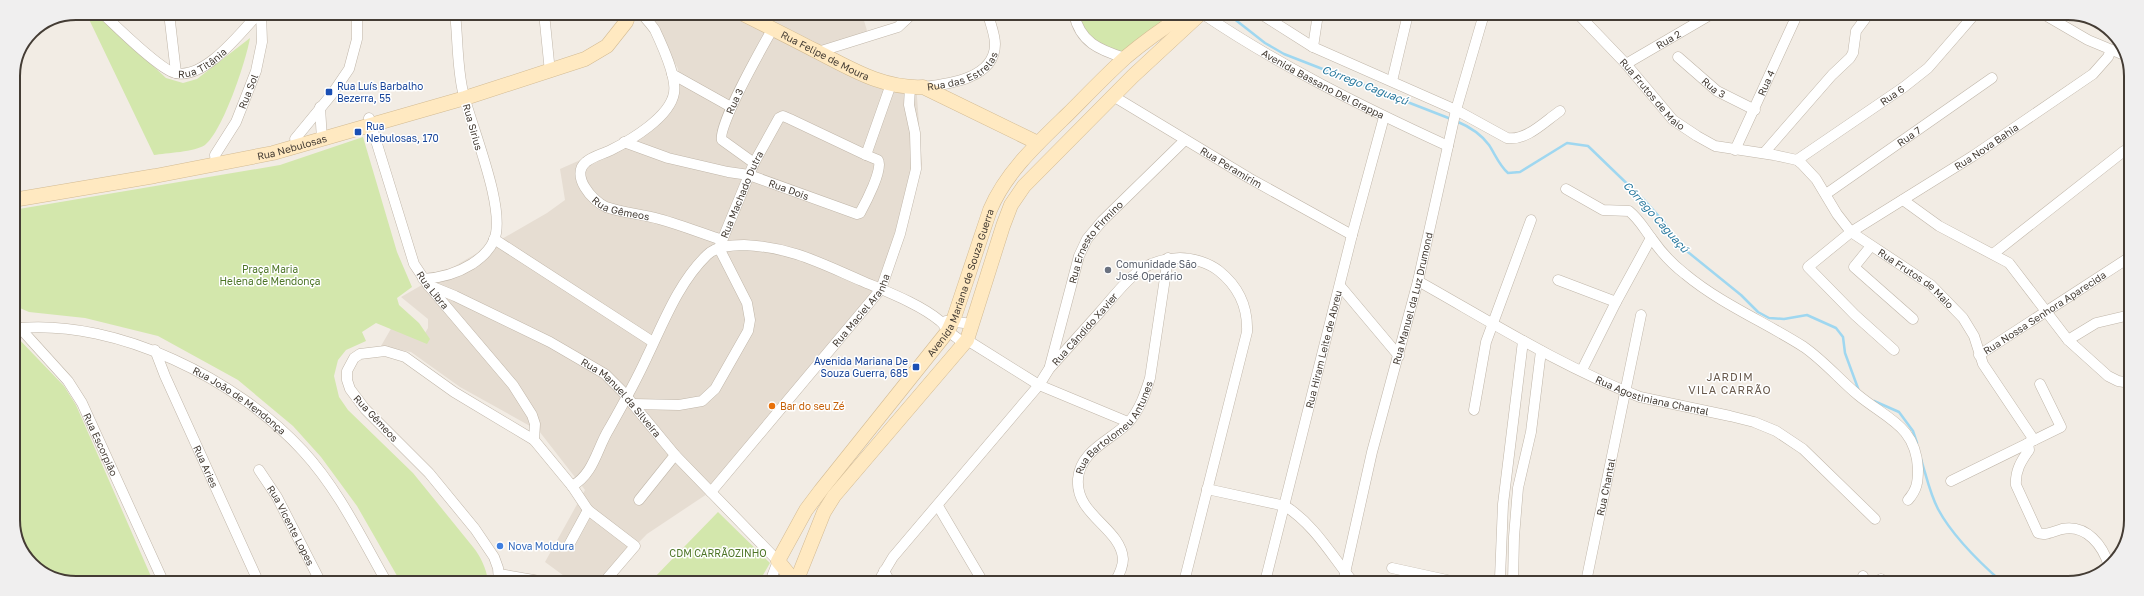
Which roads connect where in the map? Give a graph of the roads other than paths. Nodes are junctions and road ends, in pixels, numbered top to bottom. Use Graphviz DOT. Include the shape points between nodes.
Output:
graph roads {
  1 [pos="109,20"];
  2 [pos="170,20"];
  3 [pos="253,20"];
  4 [pos="260,20"];
  5 [pos="357,20"];
  6 [pos="456,20"];
  7 [pos="545,20"];
  8 [pos="627,20"];
  9 [pos="647,20"];
  10 [pos="756,20"];
  11 [pos="906,20"];
  12 [pos="989,20"];
  13 [pos="1076,20"];
  14 [pos="1176,20"];
  15 [pos="1192,20"];
  16 [pos="1212,20"];
  17 [pos="1270,20"];
  18 [pos="1317,20"];
  19 [pos="1407,20"];
  20 [pos="1482,20"];
  21 [pos="1584,20"];
  22 [pos="1701,20"];
  23 [pos="1795,20"];
  24 [pos="1864,20"];
  25 [pos="1970,20"];
  26 [pos="2053,20"];
  27 [pos="773,28"];
  28 [pos="1313,47"];
  29 [pos="2110,50"];
  30 [pos="818,52"];
  31 [pos="2119,53"];
  32 [pos="1678,57"];
  33 [pos="1626,64"];
  34 [pos="1125,67"];
  35 [pos="550,68"];
  36 [pos="176,73"];
  37 [pos="672,74"];
  38 [pos="1992,78"];
  39 [pos="1392,81"];
  40 [pos="891,84"];
  41 [pos="917,87"];
  42 [pos="464,95"];
  43 [pos="1112,96"];
  44 [pos="320,107"];
  45 [pos="731,107"];
  46 [pos="1754,110"];
  47 [pos="1560,111"];
  48 [pos="1456,114"];
  49 [pos="1384,117"];
  50 [pos="370,121"];
  51 [pos="321,135"];
  52 [pos="1185,140"];
  53 [pos="624,142"];
  54 [pos="297,143"];
  55 [pos="1038,143"];
  56 [pos="1448,146"];
  57 [pos="1735,150"];
  58 [pos="2124,151"];
  59 [pos="1764,153"];
  60 [pos="866,155"];
  61 [pos="216,159"];
  62 [pos="1797,160"];
  63 [pos="754,164"];
  64 [pos="749,175"];
  65 [pos="1566,189"];
  66 [pos="20,191"];
  67 [pos="1826,194"];
  68 [pos="20,199"];
  69 [pos="1903,200"];
  70 [pos="1531,220"];
  71 [pos="1852,232"];
  72 [pos="1352,234"];
  73 [pos="1651,238"];
  74 [pos="494,239"];
  75 [pos="720,244"];
  76 [pos="1871,246"];
  77 [pos="1993,254"];
  78 [pos="1168,258"];
  79 [pos="2124,261"];
  80 [pos="1418,280"];
  81 [pos="1558,280"];
  82 [pos="425,282"];
  83 [pos="1341,287"];
  84 [pos="881,289"];
  85 [pos="1616,302"];
  86 [pos="2045,310"];
  87 [pos="1641,315"];
  88 [pos="2124,316"];
  89 [pos="1913,319"];
  90 [pos="947,324"];
  91 [pos="973,324"];
  92 [pos="1494,324"];
  93 [pos="20,326"];
  94 [pos="20,330"];
  95 [pos="2068,340"];
  96 [pos="1523,341"];
  97 [pos="653,342"];
  98 [pos="965,342"];
  99 [pos="155,350"];
  100 [pos="1894,350"];
  101 [pos="1541,351"];
  102 [pos="1979,355"];
  103 [pos="1399,356"];
  104 [pos="1050,369"];
  105 [pos="1582,370"];
  106 [pos="2124,382"];
  107 [pos="2040,384"];
  108 [pos="1039,385"];
  109 [pos="1625,392"];
  110 [pos="630,401"];
  111 [pos="1474,410"];
  112 [pos="1128,422"];
  113 [pos="534,440"];
  114 [pos="2031,442"];
  115 [pos="675,455"];
  116 [pos="259,470"];
  117 [pos="1951,481"];
  118 [pos="572,486"];
  119 [pos="1207,489"];
  120 [pos="711,492"];
  121 [pos="639,500"];
  122 [pos="1908,500"];
  123 [pos="938,506"];
  124 [pos="1285,506"];
  125 [pos="588,510"];
  126 [pos="1875,519"];
  127 [pos="569,545"];
  128 [pos="2106,560"];
  129 [pos="778,561"];
  130 [pos="1392,568"];
  131 [pos="884,571"];
  132 [pos="161,576"];
  133 [pos="256,576"];
  134 [pos="317,576"];
  135 [pos="383,576"];
  136 [pos="499,576"];
  137 [pos="610,576"];
  138 [pos="772,576"];
  139 [pos="790,576"];
  140 [pos="797,576"];
  141 [pos="881,576"];
  142 [pos="887,576"];
  143 [pos="979,576"];
  144 [pos="1117,576"];
  145 [pos="1185,576"];
  146 [pos="1267,576"];
  147 [pos="1343,576"];
  148 [pos="1344,576"];
  149 [pos="1429,576"];
  150 [pos="1500,576"];
  151 [pos="1513,576"];
  152 [pos="1587,576"];
  1 -- 36 [label="street, Rua Titânia" via="165,68"];
  2 -- 36 [label="street"];
  3 -- 36 [label="street, Rua Titânia" via="210,62 197,69"];
  4 -- 61 [label="street, Rua Sol" via="262,42 256,71 236,122"];
  5 -- 44 [label="street" via="357,39 349,69"];
  6 -- 42 [label="street, Rua Sirius"];
  7 -- 35 [label="street"];
  8 -- 35 [label="main road, Rua Nebulosas" via="607,46 585,59"];
  9 -- 37 [label="street, Rua Gêmeos" via="655,31"];
  10 -- 27 [label="main road, Rua Felipe de Moura"];
  11 -- 30 [label="street" via="898,27"];
  12 -- 41 [label="street, Rua das Estrelas" via="995,43 993,56 987,67 980,73 939,85"];
  13 -- 34 [label="street" via="1080,33 1090,43 1110,54"];
  14 -- 34 [label="main road, Avenida Mariana de Souza Guerra" via="1156,33"];
  15 -- 34 [label="main road, Avenida Mariana de Souza Guerra"];
  16 -- 49 [label="street, Avenida Bassano Del Grappa" via="1266,55"];
  17 -- 28 [label="street"];
  18 -- 28 [label="street"];
  19 -- 39 [label="street"];
  20 -- 48 [label="street, Rua Manuel da Luz Drumond"];
  21 -- 33 [label="street, Rua Frutos de Maio"];
  22 -- 33 [label="street, Rua 2"];
  23 -- 46 [label="street, Rua 4"];
  24 -- 59 [label="street" via="1856,31 1850,58"];
  25 -- 62 [label="street, Rua 6" via="1928,68"];
  26 -- 29 [label="street"];
  27 -- 30 [label="main road, Rua Felipe de Moura"];
  27 -- 45 [label="street, Rua 3"];
  28 -- 39 [label="street"];
  29 -- 31 [label="street"];
  29 -- 69 [label="street, Rua Nova Bahia" via="2106,61 2093,74 1998,140"];
  30 -- 40 [label="main road, Rua Felipe de Moura" via="867,77"];
  32 -- 46 [label="street, Rua 3" via="1717,90"];
  33 -- 57 [label="street, Rua Frutos de Maio" via="1673,120 1715,146"];
  34 -- 43 [label="main road, Avenida Mariana de Souza Guerra"];
  34 -- 55 [label="main road, Avenida Mariana de Souza Guerra"];
  35 -- 42 [label="main road, Rua Nebulosas"];
  37 -- 45 [label="street"];
  37 -- 53 [label="street, Rua Gêmeos" via="675,89 668,107 659,118"];
  38 -- 67 [label="street, Rua 7"];
  39 -- 48 [label="street"];
  40 -- 41 [label="main road, Rua Felipe de Moura"];
  40 -- 60 [label="street"];
  41 -- 55 [label="main road"];
  41 -- 84 [label="street, Rua Maciel Aranha" via="909,105 915,133 916,169 900,234"];
  42 -- 50 [label="main road, Rua Nebulosas"];
  42 -- 74 [label="street, Rua Sirius" via="496,208 497,226"];
  43 -- 52 [label="street, Rua Peramirim"];
  43 -- 91 [label="main road, Avenida Mariana de Souza Guerra" via="1024,186 1011,205"];
  44 -- 51 [label="street"];
  44 -- 54 [label="street"];
  45 -- 63 [label="street, Rua 3" via="720,137"];
  46 -- 57 [label="street, Rua 4"];
  47 -- 48 [label="street" via="1523,137 1515,139 1507,138"];
  48 -- 56 [label="street, Rua Manuel da Luz Drumond"];
  49 -- 56 [label="street, Avenida Bassano Del Grappa"];
  49 -- 72 [label="street, Rua Hiram Leite de Abreu"];
  50 -- 51 [label="main road, Rua Nebulosas"];
  50 -- 82 [label="street, Rua Libra" via="409,250"];
  51 -- 54 [label="main road, Rua Nebulosas"];
  52 -- 72 [label="street, Rua Peramirim"];
  52 -- 104 [label="street, Rua Ernesto Firmino" via="1102,221 1087,239 1079,256"];
  53 -- 64 [label="street, Rua Dois" via="668,158"];
  53 -- 75 [label="street, Rua Gêmeos" via="582,166 582,182 589,193 606,207 658,218"];
  54 -- 61 [label="main road, Rua Nebulosas"];
  55 -- 90 [label="main road, Avenida Mariana de Souza Guerra" via="996,194"];
  56 -- 80 [label="street, Rua Manuel da Luz Drumond"];
  57 -- 59 [label="street, Rua Frutos de Maio"];
  58 -- 77 [label="street"];
  59 -- 62 [label="street, Rua Frutos de Maio"];
  60 -- 63 [label="street, Rua Machado Dutra" via="781,116"];
  60 -- 64 [label="street, Rua Dois" via="878,160 880,166 867,200 858,214"];
  61 -- 66 [label="main road, Rua Nebulosas"];
  61 -- 68 [label="main road, Rua Nebulosas"];
  62 -- 67 [label="street, Rua Frutos de Maio" via="1816,179"];
  63 -- 64 [label="street, Rua Machado Dutra"];
  64 -- 75 [label="street, Rua Machado Dutra"];
  65 -- 73 [label="street" via="1603,210 1629,212 1645,226"];
  67 -- 71 [label="street, Rua Frutos de Maio" via="1844,224"];
  69 -- 71 [label="street, Rua Nova Bahia"];
  69 -- 77 [label="street" via="1939,226"];
  70 -- 92 [label="street"];
  71 -- 76 [label="street, Rua Frutos de Maio"];
  71 -- 100 [label="street, Rua Nova Bahia" via="1808,268"];
  72 -- 83 [label="street, Rua Hiram Leite de Abreu"];
  73 -- 85 [label="street"];
  73 -- 122 [label="street" via="1685,275 1814,354 1857,395 1906,432 1917,459 1916,489"];
  74 -- 82 [label="street, Rua Sirius" via="489,249 468,267"];
  74 -- 97 [label="street"];
  75 -- 84 [label="street" via="761,246 795,252"];
  75 -- 97 [label="street" via="708,254 688,279 664,318"];
  75 -- 110 [label="street, Rua Machado Dutra" via="746,302 750,320 748,331 716,389 702,401 679,405"];
  76 -- 89 [label="street" via="1854,267"];
  76 -- 102 [label="street, Rua Frutos de Maio" via="1931,285 1963,318 1974,336"];
  77 -- 86 [label="street" via="2009,263"];
  78 -- 104 [label="street, Rua Cândido Xavier" via="1150,263 1131,276"];
  78 -- 112 [label="street, Rua Bartolomeu Antunes" via="1150,378 1144,397"];
  78 -- 119 [label="street, Rua Cândido Xavier" via="1188,258 1213,266 1243,300 1248,319"];
  79 -- 86 [label="street, Rua Nossa Senhora Aparecida"];
  80 -- 92 [label="street, Rua Agostiniana Chantal"];
  80 -- 103 [label="street, Rua Manuel da Luz Drumond"];
  81 -- 85 [label="street"];
  82 -- 110 [label="street, Rua Manuel da Silveira" via="577,357 605,374"];
  82 -- 113 [label="street, Rua Libra" via="513,385 532,416 535,424"];
  83 -- 103 [label="street"];
  83 -- 124 [label="street, Rua Hiram Leite de Abreu"];
  84 -- 90 [label="street"];
  84 -- 120 [label="street, Rua Maciel Aranha"];
  85 -- 105 [label="street"];
  86 -- 95 [label="street"];
  86 -- 102 [label="street, Rua Nossa Senhora Aparecida"];
  87 -- 109 [label="street, Rua Chantal"];
  88 -- 95 [label="street" via="2096,323"];
  90 -- 91 [label="street"];
  90 -- 98 [label="street"];
  90 -- 129 [label="main road, Avenida Mariana de Souza Guerra" via="806,510"];
  91 -- 98 [label="main road, Avenida Mariana de Souza Guerra"];
  92 -- 96 [label="street, Rua Agostiniana Chantal"];
  92 -- 111 [label="street" via="1484,352"];
  93 -- 99 [label="street, Rua João de Mendonça" via="70,328"];
  94 -- 132 [label="street, Rua Escorpião" via="68,381 82,403"];
  95 -- 106 [label="street" via="2108,376"];
  96 -- 101 [label="street, Rua Agostiniana Chantal"];
  96 -- 150 [label="street" via="1504,504"];
  97 -- 110 [label="street"];
  98 -- 108 [label="street"];
  98 -- 140 [label="main road, Avenida Mariana de Souza Guerra" via="834,496 824,512"];
  99 -- 133 [label="street, Rua Aries"];
  99 -- 135 [label="street, Rua João de Mendonça" via="238,396 303,451 345,508"];
  101 -- 105 [label="street, Rua Agostiniana Chantal"];
  101 -- 151 [label="street" via="1531,432 1518,488"];
  102 -- 114 [label="street, Rua Frutos de Maio"];
  103 -- 148 [label="street, Rua Manuel da Luz Drumond" via="1372,452"];
  104 -- 108 [label="street, Rua Cândido Xavier"];
  105 -- 109 [label="street, Rua Agostiniana Chantal"];
  107 -- 114 [label="street" via="2061,426"];
  108 -- 112 [label="street"];
  108 -- 123 [label="street, Rua Cândido Xavier"];
  109 -- 126 [label="street, Rua Agostiniana Chantal" via="1640,398 1730,416 1776,431 1803,448"];
  109 -- 152 [label="street, Rua Chantal"];
  110 -- 115 [label="street, Rua Manuel da Silveira"];
  110 -- 118 [label="street" via="606,434 593,464 581,480"];
  112 -- 144 [label="street, Rua Bartolomeu Antunes" via="1090,453 1078,478 1079,494 1086,507 1115,540 1121,551 1123,560"];
  113 -- 118 [label="street"];
  113 -- 136 [label="street, Rua Gêmeos" via="454,392 415,363 396,353 375,351 360,354 354,358 347,372 348,385 356,398 429,473 488,548 498,568"];
  114 -- 117 [label="street"];
  114 -- 128 [label="street" via="2029,450 2021,460 2016,485 2038,533 2065,529 2081,530 2099,544"];
  115 -- 120 [label="street, Rua Manuel da Silveira"];
  115 -- 121 [label="street"];
  116 -- 134 [label="street, Rua Vicente Lopes" via="277,497"];
  118 -- 125 [label="street"];
  119 -- 124 [label="street"];
  119 -- 145 [label="street, Rua Cândido Xavier"];
  120 -- 129 [label="street, Rua Manuel da Silveira"];
  123 -- 131 [label="street, Rua Cândido Xavier" via="893,557"];
  123 -- 143 [label="street"];
  124 -- 146 [label="street, Rua Hiram Leite de Abreu"];
  124 -- 147 [label="street" via="1295,512 1314,533"];
  125 -- 127 [label="street"];
  125 -- 137 [label="street" via="634,545 635,548"];
  129 -- 138 [label="street, Avenida Mariana de Souza Guerra"];
  129 -- 139 [label="main road"];
  130 -- 149 [label="street"];
  131 -- 141 [label="street, Rua Cândido Xavier"];
  131 -- 142 [label="street"];
}
